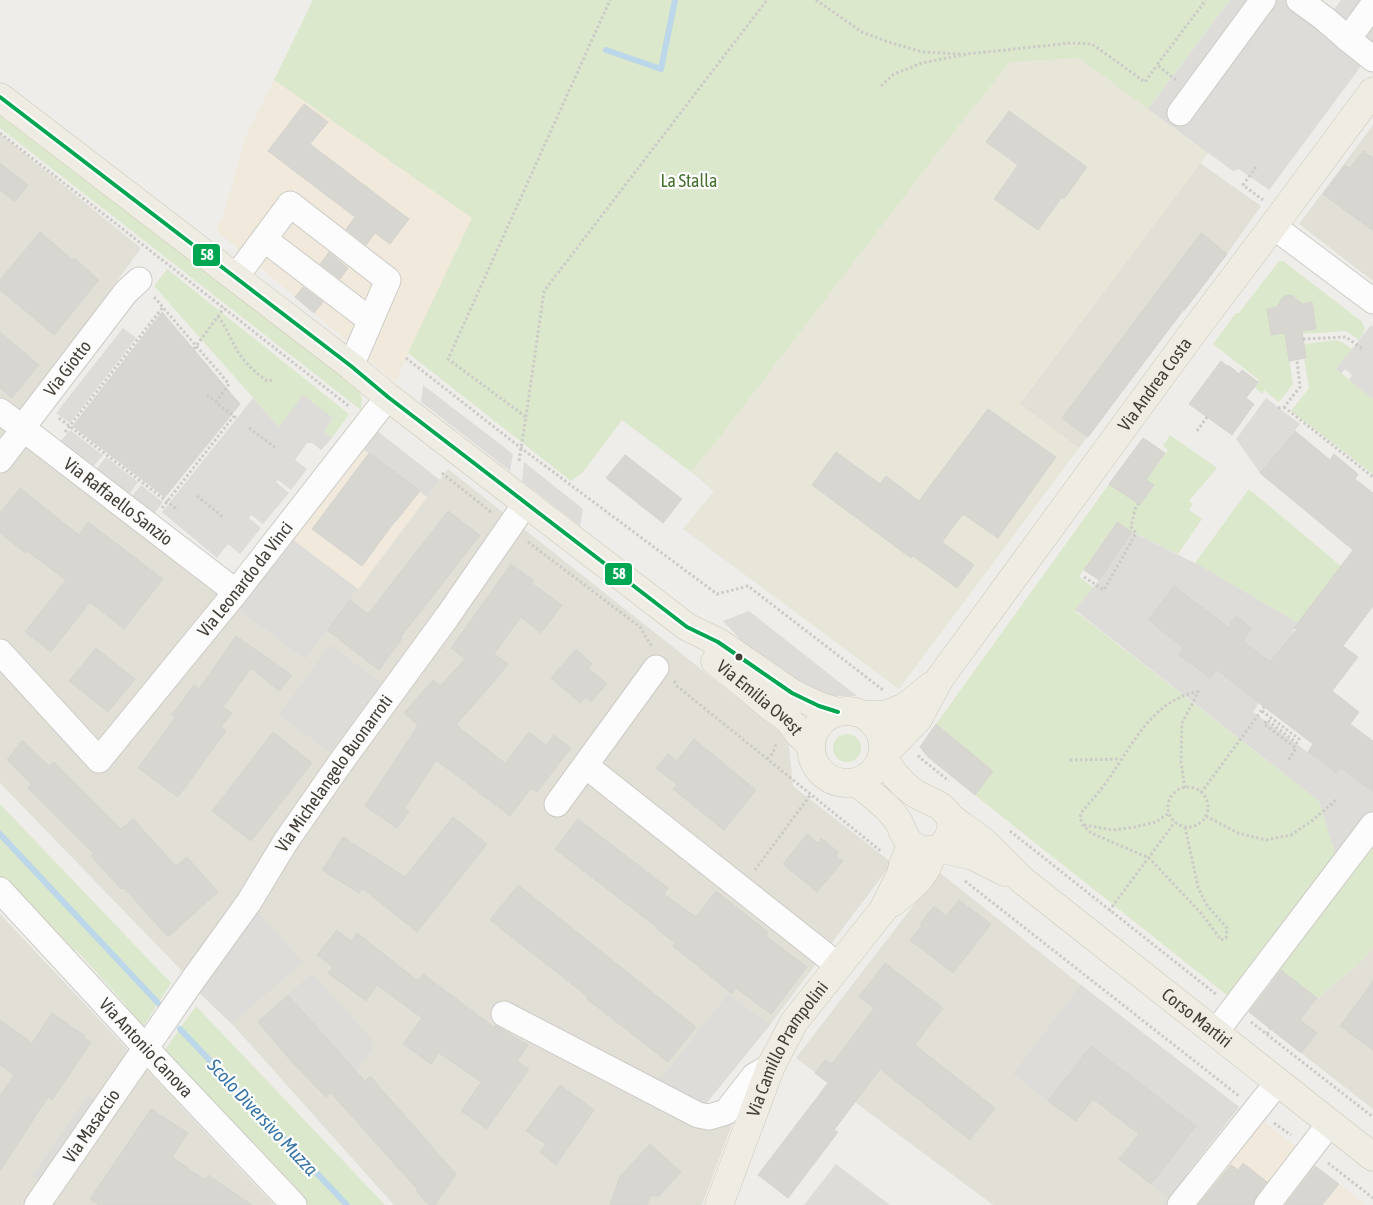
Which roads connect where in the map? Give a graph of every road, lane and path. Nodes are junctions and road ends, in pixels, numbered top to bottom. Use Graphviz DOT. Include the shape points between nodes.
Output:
graph roads {
  1 [pos="610,0"];
  2 [pos="767,0"];
  3 [pos="816,0"];
  4 [pos="1206,0"];
  5 [pos="1263,0"];
  6 [pos="1299,0"];
  7 [pos="1373,5"];
  8 [pos="1348,39"];
  9 [pos="967,54"];
  10 [pos="1373,59"];
  11 [pos="1157,65"];
  12 [pos="881,86"];
  13 [pos="1373,91"];
  14 [pos="0,97"];
  15 [pos="1187,103"];
  16 [pos="0,133"];
  17 [pos="1256,167"];
  18 [pos="1278,220"];
  19 [pos="264,239"];
  20 [pos="235,278"];
  21 [pos="139,280"];
  22 [pos="1373,301"];
  23 [pos="163,307"];
  24 [pos="224,308"];
  25 [pos="218,316"];
  26 [pos="370,320"];
  27 [pos="1303,339"];
  28 [pos="195,347"];
  29 [pos="1364,350"];
  30 [pos="406,358"];
  31 [pos="1297,360"];
  32 [pos="351,366"];
  33 [pos="274,380"];
  34 [pos="207,395"];
  35 [pos="388,396"];
  36 [pos="216,402"];
  37 [pos="40,404"];
  38 [pos="1284,407"];
  39 [pos="1278,408"];
  40 [pos="354,410"];
  41 [pos="0,411"];
  42 [pos="526,416"];
  43 [pos="1207,417"];
  44 [pos="70,426"];
  45 [pos="23,428"];
  46 [pos="249,428"];
  47 [pos="1197,431"];
  48 [pos="276,448"];
  49 [pos="521,448"];
  50 [pos="52,450"];
  51 [pos="0,460"];
  52 [pos="519,461"];
  53 [pos="1373,477"];
  54 [pos="197,496"];
  55 [pos="167,502"];
  56 [pos="526,503"];
  57 [pos="1138,504"];
  58 [pos="178,510"];
  59 [pos="223,517"];
  60 [pos="149,525"];
  61 [pos="1084,577"];
  62 [pos="236,592"];
  63 [pos="640,627"];
  64 [pos="687,627"];
  65 [pos="0,652"];
  66 [pos="660,664"];
  67 [pos="940,678"];
  68 [pos="905,707"];
  69 [pos="851,714"];
  70 [pos="811,745"];
  71 [pos="882,756"];
  72 [pos="1121,759"];
  73 [pos="1070,760"];
  74 [pos="1288,761"];
  75 [pos="586,766"];
  76 [pos="856,782"];
  77 [pos="1185,788"];
  78 [pos="1201,793"];
  79 [pos="811,794"];
  80 [pos="1337,800"];
  81 [pos="557,804"];
  82 [pos="1169,813"];
  83 [pos="949,816"];
  84 [pos="1206,816"];
  85 [pos="1175,822"];
  86 [pos="1083,825"];
  87 [pos="1373,825"];
  88 [pos="1004,826"];
  89 [pos="1185,827"];
  90 [pos="928,847"];
  91 [pos="886,855"];
  92 [pos="1149,858"];
  93 [pos="958,876"];
  94 [pos="1022,880"];
  95 [pos="741,889"];
  96 [pos="0,890"];
  97 [pos="1109,910"];
  98 [pos="839,966"];
  99 [pos="1234,1009"];
  100 [pos="504,1014"];
  101 [pos="1270,1029"];
  102 [pos="1215,1033"];
  103 [pos="1267,1034"];
  104 [pos="146,1048"];
  105 [pos="771,1066"];
  106 [pos="1278,1082"];
  107 [pos="1256,1109"];
  108 [pos="1373,1117"];
  109 [pos="1330,1122"];
  110 [pos="1310,1149"];
  111 [pos="1373,1157"];
  112 [pos="1373,1198"];
  113 [pos="37,1205"];
  114 [pos="294,1205"];
  115 [pos="720,1205"];
  116 [pos="1180,1205"];
  117 [pos="1268,1205"];
  1 -- 42 [label="path" via="448,360"];
  2 -- 42 [label="path" via="544,291"];
  3 -- 9 [label="path" via="862,32 888,42 923,52"];
  4 -- 11 [label="path"];
  5 -- 15 [label="street"];
  6 -- 8 [label="street"];
  7 -- 8 [label="street"];
  8 -- 10 [label="street"];
  9 -- 11 [label="path" via="1071,43 1092,44 1145,82"];
  9 -- 12 [label="path" via="922,63 894,74"];
  11 -- 15 [label="path"];
  13 -- 18 [label="main road, Via Andrea Costa"];
  14 -- 20 [label="main road, Via Emilia Ovest"];
  16 -- 24 [label="path"];
  17 -- 18 [label="path" via="1243,185"];
  18 -- 22 [label="street"];
  18 -- 67 [label="main road, Via Andrea Costa" via="1190,335"];
  19 -- 20 [label="street"];
  19 -- 26 [label="street"];
  19 -- 26 [label="street" via="290,204 388,280"];
  20 -- 32 [label="main road, Via Emilia Ovest"];
  21 -- 23 [label="path"];
  21 -- 37 [label="street, Via Giotto" via="126,292"];
  23 -- 28 [label="path"];
  23 -- 44 [label="path"];
  24 -- 25 [label="path"];
  24 -- 40 [label="path"];
  25 -- 28 [label="path"];
  25 -- 33 [label="path" via="244,360 267,381"];
  26 -- 32 [label="street"];
  27 -- 29 [label="path" via="1346,336"];
  28 -- 36 [label="path" via="229,384"];
  30 -- 49 [label="path"];
  31 -- 38 [label="path" via="1300,387"];
  32 -- 35 [label="main road, Via Emilia Ovest"];
  34 -- 36 [label="path"];
  35 -- 56 [label="main road, Via Emilia Ovest"];
  35 -- 62 [label="street, Via Leonardo da Vinci"];
  36 -- 55 [label="path" via="235,417"];
  37 -- 44 [label="path"];
  37 -- 45 [label="street, Via Giotto"];
  38 -- 39 [label="path"];
  38 -- 53 [label="path"];
  41 -- 45 [label="street, Via Raffaello Sanzio"];
  42 -- 49 [label="path"];
  43 -- 47 [label="path"];
  44 -- 50 [label="path"];
  44 -- 55 [label="path"];
  45 -- 50 [label="street, Via Raffaello Sanzio"];
  45 -- 51 [label="street, Via Giotto"];
  46 -- 48 [label="path"];
  49 -- 52 [label="path"];
  49 -- 68 [label="path" via="717,594 748,586"];
  50 -- 60 [label="street, Via Raffaello Sanzio"];
  54 -- 59 [label="path"];
  55 -- 58 [label="path"];
  55 -- 60 [label="path"];
  56 -- 64 [label="main road, Via Emilia Ovest"];
  56 -- 104 [label="street, Via Michelangelo Buonarroti" via="447,618 341,762 286,841 249,902"];
  57 -- 61 [label="path" via="1131,527 1136,533 1104,590"];
  60 -- 62 [label="street, Via Raffaello Sanzio"];
  62 -- 65 [label="street, Via Leonardo da Vinci" via="99,760"];
  63 -- 66 [label="path"];
  64 -- 69 [label="main road, Via Emilia Ovest" via="718,642 792,693 820,706"];
  64 -- 70 [label="main road, Via Emilia Ovest" via="706,654 788,719"];
  66 -- 75 [label="street"];
  66 -- 79 [label="path" via="677,686"];
  67 -- 68 [label="main road, Via Andrea Costa"];
  67 -- 71 [label="main road, Via Andrea Costa" via="918,719"];
  68 -- 69 [label="main road, Via Andrea Costa" via="885,715"];
  69 -- 70 [label="main road, Via Emilia Ovest" via="828,717 819,724"];
  69 -- 71 [label="main road, Via Emilia Ovest" via="872,721 878,729 884,746"];
  70 -- 76 [label="main road, Via Emilia Ovest" via="820,771 837,782"];
  71 -- 76 [label="main road" via="870,775"];
  71 -- 83 [label="main road, Via Emilia Ovest" via="907,788 941,806"];
  72 -- 73 [label="path"];
  72 -- 77 [label="path" via="1157,712 1179,697 1199,691 1182,723 1181,762"];
  72 -- 86 [label="path" via="1081,813"];
  74 -- 78 [label="path" via="1296,748 1264,724 1267,720 1297,742 1299,739 1264,709"];
  75 -- 81 [label="street"];
  75 -- 95 [label="street"];
  76 -- 90 [label="main road" via="885,806 907,839"];
  77 -- 78 [label="path"];
  77 -- 82 [label="path" via="1172,796"];
  78 -- 84 [label="path" via="1208,804"];
  79 -- 91 [label="path"];
  79 -- 95 [label="path"];
  80 -- 84 [label="path" via="1291,835 1266,840 1238,833"];
  82 -- 85 [label="path"];
  82 -- 86 [label="path" via="1156,822 1136,827 1113,830"];
  83 -- 90 [label="main road" via="950,831 943,844"];
  83 -- 94 [label="main road, Corso Martiri" via="983,840"];
  84 -- 89 [label="path" via="1197,825"];
  85 -- 89 [label="path"];
  85 -- 92 [label="path"];
  86 -- 92 [label="path" via="1092,833"];
  87 -- 99 [label="street"];
  88 -- 97 [label="path"];
  89 -- 92 [label="path" via="1198,886 1206,904 1227,928 1226,938 1221,940 1201,913"];
  90 -- 94 [label="main road, Corso Martiri" via="972,856"];
  90 -- 98 [label="main road, Via Camillo Prampolini" via="903,865 883,910"];
  92 -- 97 [label="path"];
  93 -- 107 [label="path"];
  94 -- 102 [label="main road, Corso Martiri"];
  95 -- 98 [label="street"];
  96 -- 104 [label="street, Via Antonio Canova"];
  97 -- 99 [label="path"];
  98 -- 105 [label="main road, Via Camillo Prampolini" via="794,1022"];
  99 -- 102 [label="street"];
  99 -- 103 [label="path"];
  100 -- 105 [label="street" via="698,1115 709,1117 726,1112 754,1076"];
  101 -- 103 [label="path"];
  102 -- 106 [label="main road, Corso Martiri"];
  103 -- 108 [label="path"];
  104 -- 113 [label="street, Via Masaccio"];
  104 -- 114 [label="street, Via Antonio Canova"];
  105 -- 115 [label="main road, Via Camillo Prampolini"];
  106 -- 107 [label="street"];
  106 -- 109 [label="main road, Corso Martiri"];
  107 -- 110 [label="path"];
  107 -- 116 [label="street"];
  109 -- 110 [label="street"];
  109 -- 111 [label="main road, Corso Martiri"];
  110 -- 112 [label="path"];
  110 -- 117 [label="street"];
}
